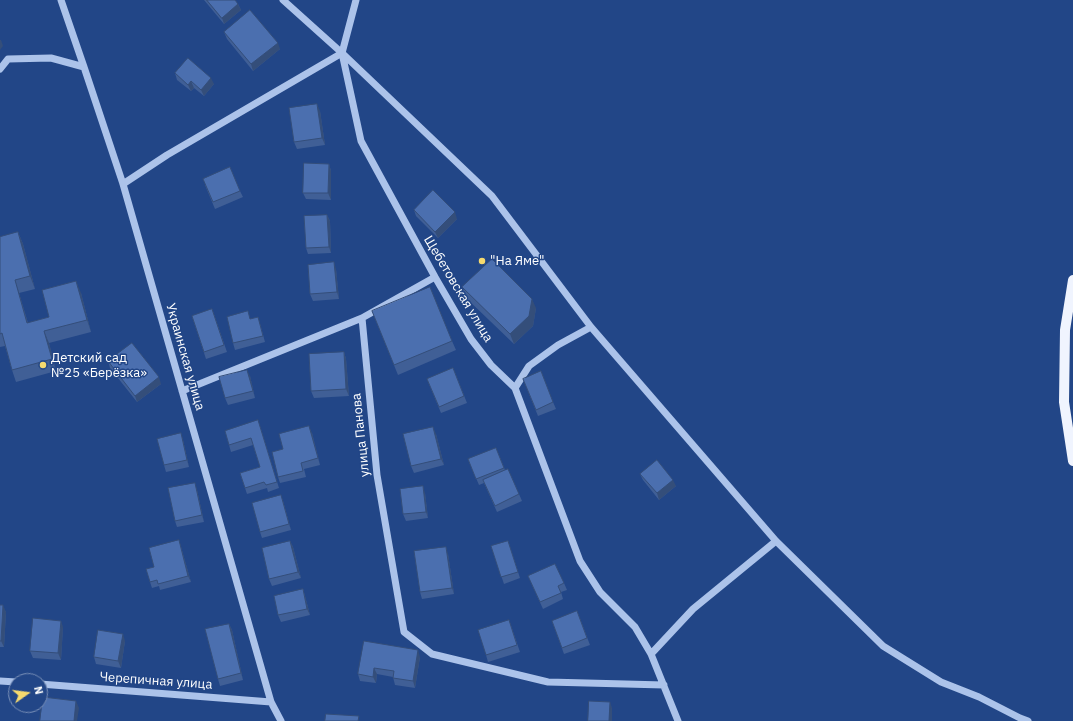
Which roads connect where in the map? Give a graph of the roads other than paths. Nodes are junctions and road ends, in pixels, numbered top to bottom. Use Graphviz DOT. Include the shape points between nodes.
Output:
graph roads {
  1 [pos="61,0"];
  2 [pos="283,0"];
  3 [pos="356,0"];
  4 [pos="342,53"];
  5 [pos="84,67"];
  6 [pos="0,69"];
  7 [pos="123,184"];
  8 [pos="435,277"];
  9 [pos="1073,280"];
  10 [pos="362,318"];
  11 [pos="591,328"];
  12 [pos="515,388"];
  13 [pos="182,391"];
  14 [pos="1073,461"];
  15 [pos="776,541"];
  16 [pos="651,654"];
  17 [pos="48,685"];
  18 [pos="664,685"];
  19 [pos="271,702"];
  20 [pos="281,721"];
  21 [pos="678,721"];
  22 [pos="1028,721"];
  1 -- 5 [label="street, Украинская улица"];
  2 -- 4 [label="street"];
  3 -- 4 [label="street, Щебетовская улица"];
  4 -- 7 [label="street" via="167,155"];
  4 -- 8 [label="street, Щебетовская улица" via="361,141"];
  4 -- 11 [label="street" via="492,196"];
  5 -- 6 [label="street" via="51,58 8,60"];
  5 -- 7 [label="street, Украинская улица"];
  7 -- 13 [label="street, Украинская улица"];
  8 -- 10 [label="street"];
  8 -- 12 [label="street, Щебетовская улица" via="471,339 491,365"];
  9 -- 14 [label="main road" via="1065,330 1064,402"];
  10 -- 13 [label="street"];
  10 -- 18 [label="street, улица Панова" via="377,475 404,632 432,654 548,682"];
  11 -- 12 [label="street" via="558,345 529,366"];
  11 -- 15 [label="street"];
  12 -- 16 [label="street, Щебетовская улица" via="580,561 600,592 636,627"];
  13 -- 19 [label="street, Украинская улица"];
  15 -- 16 [label="street" via="693,609"];
  15 -- 22 [label="street" via="883,646 941,682"];
  16 -- 18 [label="street, Щебетовская улица"];
  17 -- 19 [label="street, Черепичная улица"];
  18 -- 21 [label="street, Щебетовская улица"];
  19 -- 20 [label="street, Украинская улица"];
}
